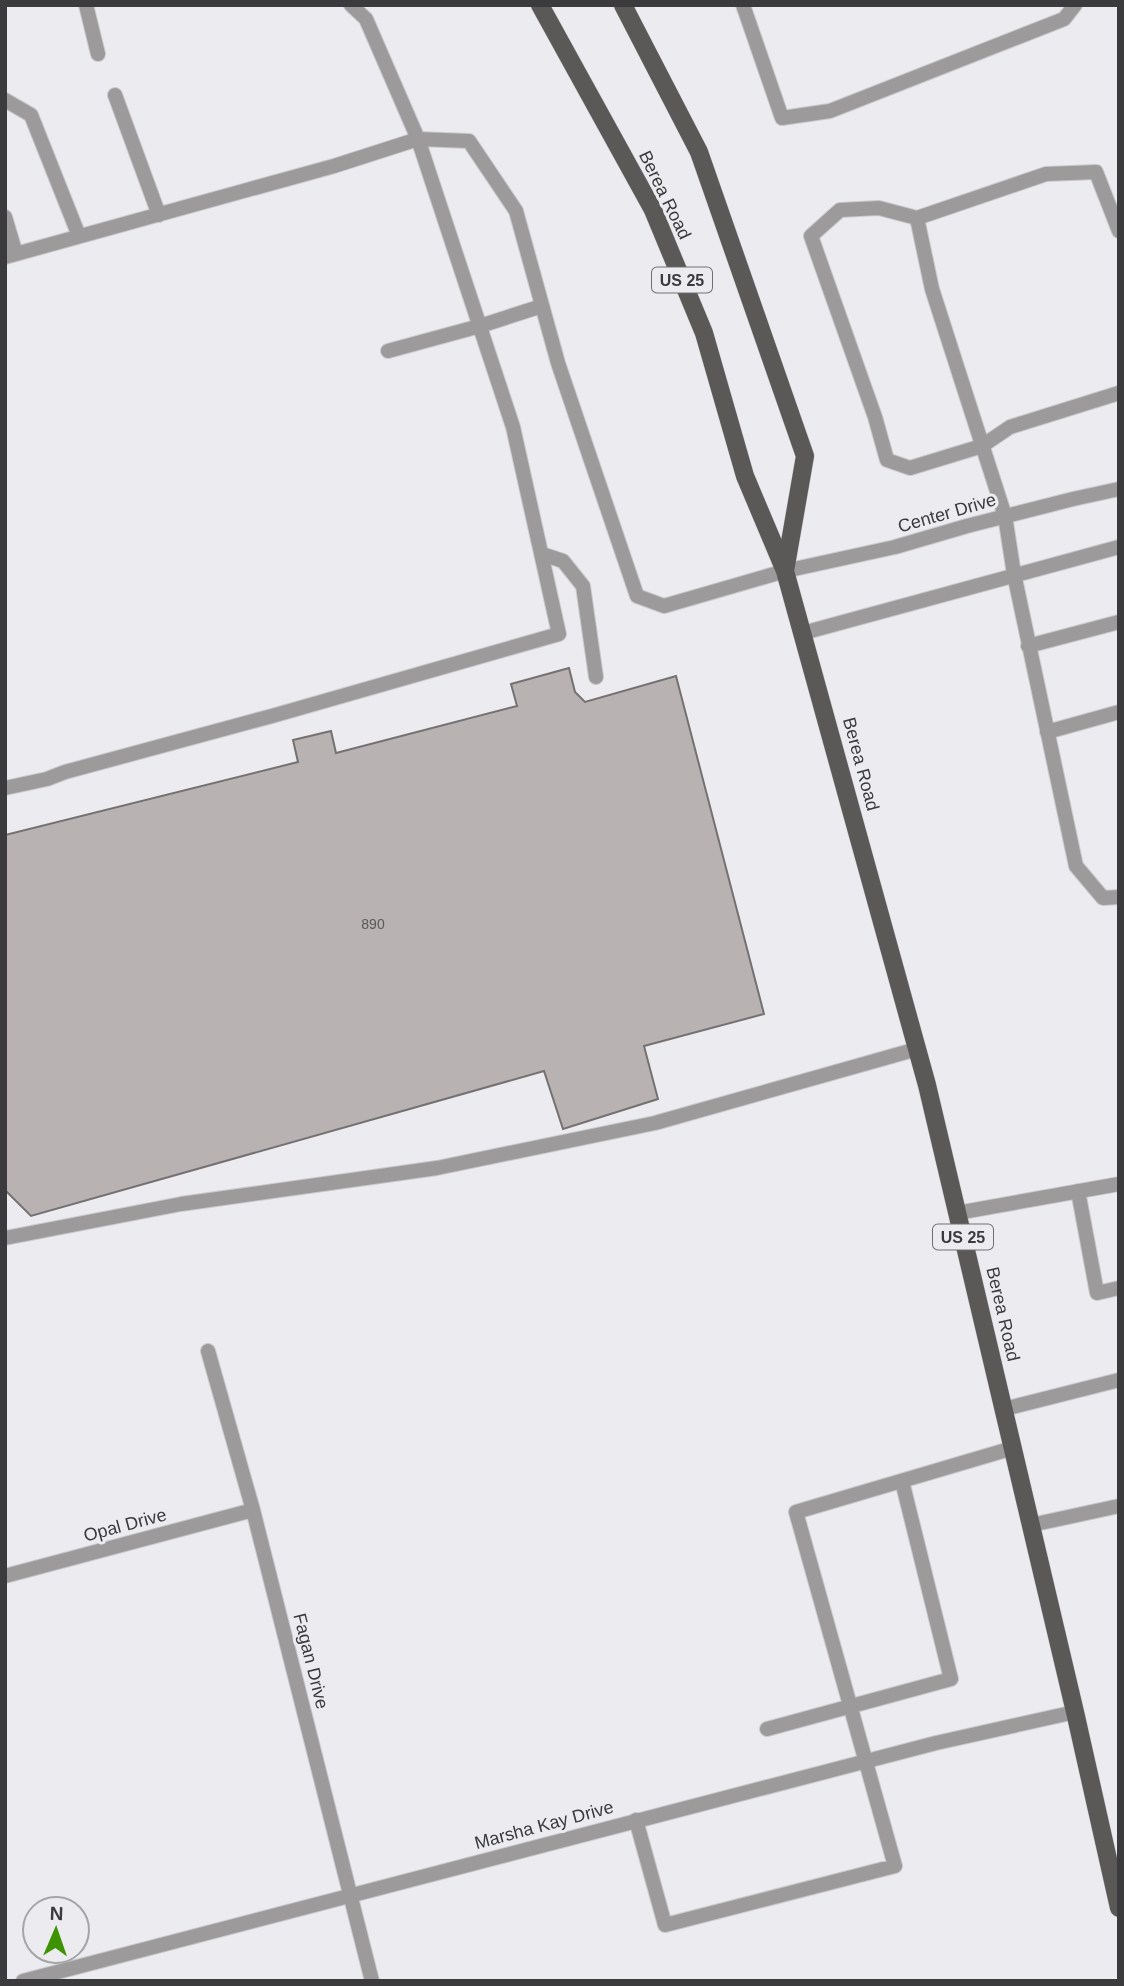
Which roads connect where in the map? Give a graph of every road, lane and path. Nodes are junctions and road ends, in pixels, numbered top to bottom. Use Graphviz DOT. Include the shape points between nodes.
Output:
graph roads {
  1 [pos="86,5"];
  2 [pos="351,5"];
  3 [pos="623,5"];
  4 [pos="743,5"];
  5 [pos="1075,5"];
  6 [pos="540,6"];
  7 [pos="97,54"];
  8 [pos="115,95"];
  9 [pos="5,100"];
  10 [pos="418,139"];
  11 [pos="159,215"];
  12 [pos="5,217"];
  13 [pos="917,218"];
  14 [pos="1119,231"];
  15 [pos="79,236"];
  16 [pos="10,255"];
  17 [pos="542,306"];
  18 [pos="480,326"];
  19 [pos="388,351"];
  20 [pos="1119,393"];
  21 [pos="982,446"];
  22 [pos="1119,489"];
  23 [pos="1004,516"];
  24 [pos="1119,547"];
  25 [pos="542,554"];
  26 [pos="785,571"];
  27 [pos="1013,574"];
  28 [pos="1119,622"];
  29 [pos="803,634"];
  30 [pos="1028,646"];
  31 [pos="596,677"];
  32 [pos="1119,712"];
  33 [pos="1047,732"];
  34 [pos="5,788"];
  35 [pos="1119,897"];
  36 [pos="917,1049"];
  37 [pos="1119,1184"];
  38 [pos="1078,1191"];
  39 [pos="957,1213"];
  40 [pos="5,1238"];
  41 [pos="1119,1288"];
  42 [pos="208,1351"];
  43 [pos="1119,1380"];
  44 [pos="1003,1409"];
  45 [pos="1013,1448"];
  46 [pos="902,1481"];
  47 [pos="1119,1506"];
  48 [pos="253,1510"];
  49 [pos="1031,1525"];
  50 [pos="5,1576"];
  51 [pos="850,1706"];
  52 [pos="1075,1712"];
  53 [pos="768,1729"];
  54 [pos="866,1761"];
  55 [pos="636,1821"];
  56 [pos="351,1895"];
  57 [pos="1119,1908"];
  58 [pos="23,1981"];
  59 [pos="372,1981"];
  1 -- 7 [label="street"];
  2 -- 10 [label="street" via="366,19"];
  3 -- 26 [label="main road, Berea Road / US 25" via="699,152 805,456"];
  4 -- 5 [label="street" via="782,118 830,111 1064,19"];
  6 -- 26 [label="main road, Berea Road / US 25" via="653,210 704,333 745,476"];
  8 -- 11 [label="street"];
  9 -- 15 [label="street" via="31,115"];
  10 -- 11 [label="street"];
  10 -- 17 [label="street" via="468,141 516,211"];
  10 -- 18 [label="street"];
  11 -- 15 [label="street"];
  12 -- 16 [label="street"];
  13 -- 14 [label="street" via="1046,174 1096,172"];
  13 -- 21 [label="street" via="932,289"];
  13 -- 21 [label="street" via="878,208 840,210 811,236 887,460 910,468"];
  15 -- 16 [label="street"];
  17 -- 18 [label="street"];
  17 -- 26 [label="street, Center Drive" via="637,596 664,606"];
  18 -- 19 [label="street"];
  18 -- 25 [label="street" via="513,427"];
  20 -- 21 [label="street" via="1010,426"];
  21 -- 23 [label="street"];
  22 -- 23 [label="street, Center Drive"];
  23 -- 26 [label="street, Center Drive" via="895,547"];
  23 -- 27 [label="street"];
  24 -- 27 [label="street"];
  25 -- 31 [label="street" via="563,561 583,586"];
  25 -- 34 [label="street" via="559,634"];
  26 -- 29 [label="main road, Berea Road / US 25"];
  27 -- 29 [label="street"];
  27 -- 30 [label="street"];
  28 -- 30 [label="street"];
  29 -- 36 [label="main road, Berea Road / US 25"];
  30 -- 33 [label="street"];
  32 -- 33 [label="street"];
  33 -- 35 [label="street" via="1076,866 1103,898"];
  36 -- 39 [label="main road, Berea Road / US 25"];
  36 -- 40 [label="street" via="655,1123 437,1168 181,1204"];
  37 -- 38 [label="street"];
  38 -- 39 [label="street"];
  38 -- 41 [label="street" via="1097,1293"];
  39 -- 44 [label="main road, Berea Road / US 25"];
  42 -- 48 [label="street, Fagan Drive"];
  43 -- 44 [label="street"];
  44 -- 45 [label="main road, Berea Road / US 25"];
  45 -- 46 [label="street"];
  45 -- 49 [label="main road, Berea Road / US 25"];
  46 -- 51 [label="street" via="951,1679"];
  46 -- 51 [label="street" via="796,1513"];
  47 -- 49 [label="street"];
  48 -- 50 [label="street, Opal Drive"];
  48 -- 56 [label="street, Fagan Drive"];
  49 -- 52 [label="main road, Berea Road / US 25"];
  51 -- 53 [label="street"];
  51 -- 54 [label="street"];
  52 -- 54 [label="street, Marsha Kay Drive"];
  52 -- 57 [label="main road, Berea Road / US 25"];
  54 -- 55 [label="street, Marsha Kay Drive"];
  54 -- 55 [label="street" via="895,1866 665,1926"];
  55 -- 56 [label="street, Marsha Kay Drive"];
  56 -- 58 [label="street, Marsha Kay Drive"];
  56 -- 59 [label="street, Fagan Drive"];
}
